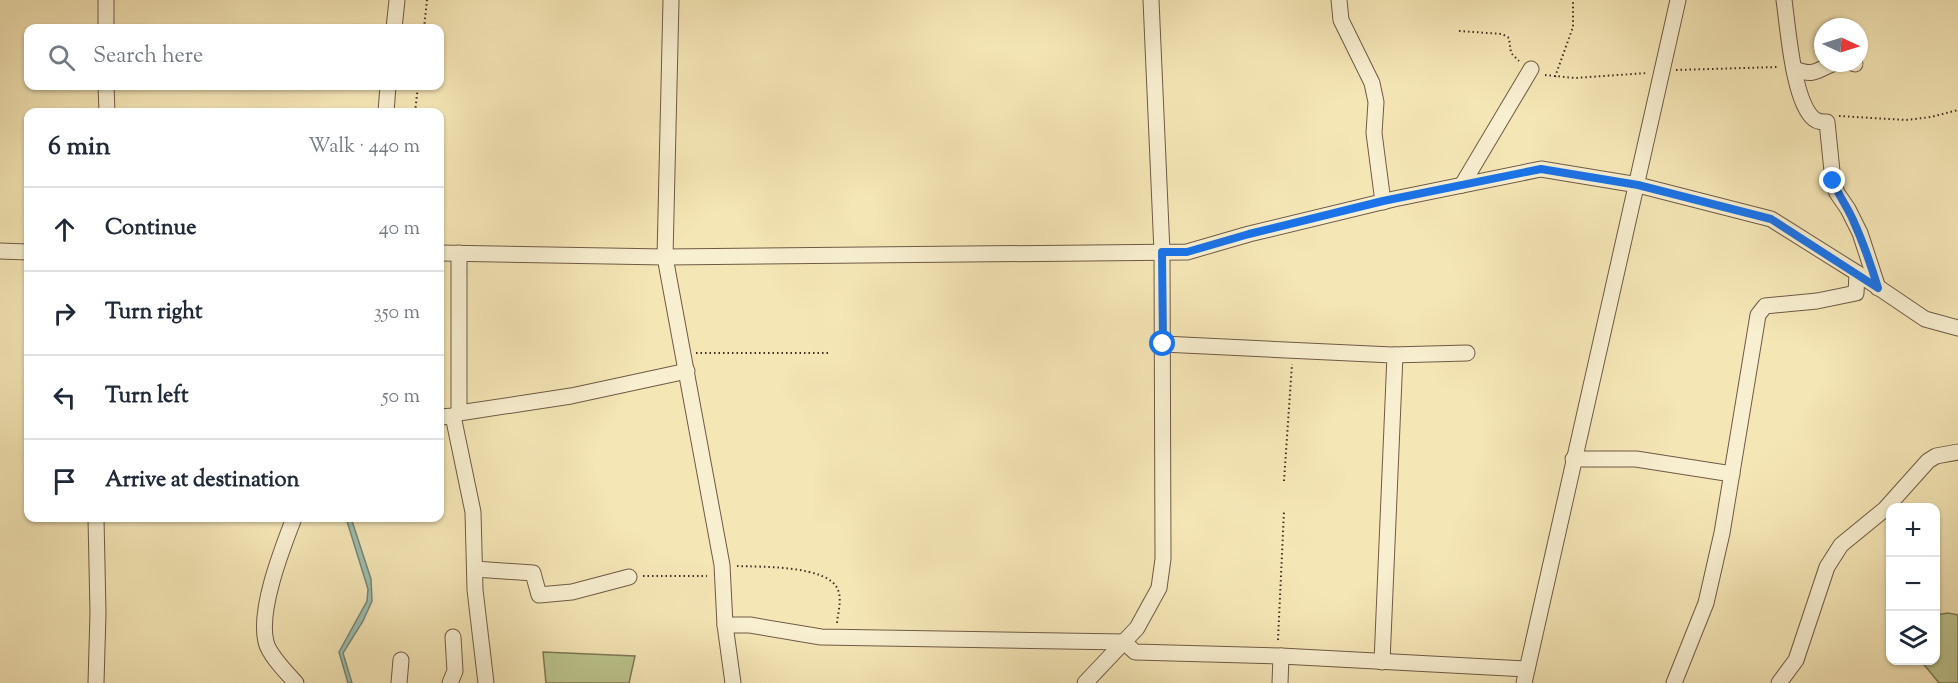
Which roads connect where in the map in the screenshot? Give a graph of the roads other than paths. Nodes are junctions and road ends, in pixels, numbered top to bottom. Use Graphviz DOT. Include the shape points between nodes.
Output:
graph roads {
  1 [pos="106,0"];
  2 [pos="397,0"];
  3 [pos="671,0"];
  4 [pos="1151,0"];
  5 [pos="1340,0"];
  6 [pos="1678,0"];
  7 [pos="1784,0"];
  8 [pos="106,24"];
  9 [pos="394,24"];
  10 [pos="1531,69"];
  11 [pos="1794,69"];
  12 [pos="1817,72"];
  13 [pos="106,90"];
  14 [pos="388,90"];
  15 [pos="107,108"];
  16 [pos="386,108"];
  17 [pos="1462,185"];
  18 [pos="1638,185"];
  19 [pos="1383,201"];
  20 [pos="0,251"];
  21 [pos="24,252"];
  22 [pos="1162,252"];
  23 [pos="444,253"];
  24 [pos="459,253"];
  25 [pos="665,257"];
  26 [pos="1857,273"];
  27 [pos="1878,288"];
  28 [pos="1958,328"];
  29 [pos="1163,344"];
  30 [pos="1467,353"];
  31 [pos="1395,355"];
  32 [pos="687,371"];
  33 [pos="450,415"];
  34 [pos="1958,452"];
  35 [pos="1573,459"];
  36 [pos="1732,474"];
  37 [pos="96,522"];
  38 [pos="292,522"];
  39 [pos="475,569"];
  40 [pos="628,577"];
  41 [pos="725,625"];
  42 [pos="453,637"];
  43 [pos="1124,642"];
  44 [pos="1279,656"];
  45 [pos="401,660"];
  46 [pos="1382,662"];
  47 [pos="1526,676"];
  48 [pos="96,683"];
  49 [pos="296,683"];
  50 [pos="399,683"];
  51 [pos="450,683"];
  52 [pos="486,683"];
  53 [pos="733,683"];
  54 [pos="1085,683"];
  55 [pos="1280,683"];
  56 [pos="1674,683"];
  57 [pos="1779,683"];
  1 -- 8 [label="street"];
  2 -- 9 [label="street"];
  3 -- 25 [label="street"];
  4 -- 22 [label="street"];
  5 -- 19 [label="street" via="1341,20 1372,83"];
  6 -- 18 [label="street"];
  7 -- 11 [label="street"];
  10 -- 17 [label="street"];
  11 -- 12 [label="street" via="1806,74"];
  11 -- 27 [label="street" via="1812,118 1827,122 1833,181 1860,233"];
  13 -- 15 [label="street"];
  14 -- 16 [label="street"];
  17 -- 18 [label="street" via="1541,169"];
  17 -- 19 [label="street"];
  18 -- 26 [label="street" via="1771,219"];
  18 -- 35 [label="street"];
  19 -- 22 [label="street" via="1187,252"];
  20 -- 21 [label="street"];
  22 -- 25 [label="street"];
  22 -- 29 [label="street"];
  23 -- 24 [label="street"];
  24 -- 25 [label="street"];
  24 -- 33 [label="street"];
  25 -- 32 [label="street"];
  26 -- 27 [label="street"];
  26 -- 36 [label="street" via="1856,292 1765,306 1758,315"];
  27 -- 28 [label="street" via="1925,319"];
  29 -- 31 [label="street"];
  29 -- 43 [label="street" via="1163,559 1159,588 1137,628"];
  30 -- 31 [label="street"];
  31 -- 46 [label="street"];
  32 -- 33 [label="street" via="571,396"];
  32 -- 41 [label="street" via="722,570"];
  33 -- 39 [label="street" via="473,512"];
  34 -- 57 [label="street" via="1928,461 1885,508 1841,545 1827,567 1796,660"];
  35 -- 36 [label="street" via="1636,459"];
  35 -- 47 [label="street"];
  36 -- 56 [label="street" via="1706,603"];
  37 -- 48 [label="street"];
  38 -- 49 [label="street" via="276,564 264,623 266,645"];
  39 -- 40 [label="street" via="533,573 539,595 572,592"];
  39 -- 52 [label="street"];
  41 -- 43 [label="street" via="835,638"];
  41 -- 53 [label="street"];
  42 -- 51 [label="street" via="455,671"];
  43 -- 44 [label="street" via="1135,652"];
  43 -- 54 [label="street"];
  44 -- 46 [label="street"];
  44 -- 55 [label="street"];
  45 -- 50 [label="street"];
  46 -- 47 [label="street"];
}
